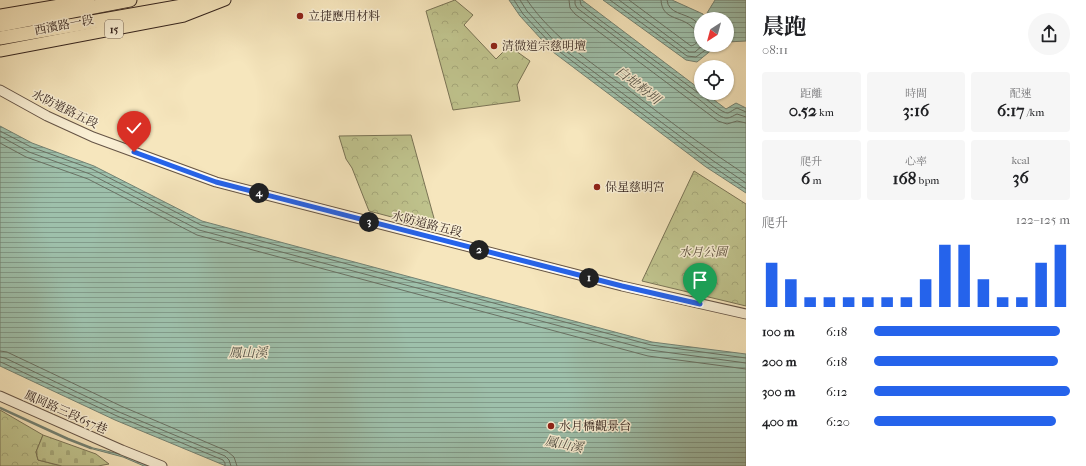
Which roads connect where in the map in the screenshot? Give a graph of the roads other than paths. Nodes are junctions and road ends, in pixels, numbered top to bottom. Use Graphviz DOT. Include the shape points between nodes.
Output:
graph roads {
  1 [pos="89,0"];
  2 [pos="130,0"];
  3 [pos="216,0"];
  4 [pos="225,0"];
  5 [pos="0,15"];
  6 [pos="0,25"];
  7 [pos="0,38"];
  8 [pos="0,51"];
  9 [pos="0,90"];
  10 [pos="746,314"];
  11 [pos="0,396"];
  12 [pos="162,466"];
  1 -- 5 [label="main road, 西濱路一段"];
  2 -- 6 [label="highway"];
  3 -- 7 [label="highway"];
  4 -- 8 [label="main road, 西濱路一段 / 15" via="184,16"];
  9 -- 10 [label="street, 水防道路五段" via="47,116 93,137 216,182 606,282"];
  11 -- 12 [label="street, 鳳岡路三段657巷"];
}
